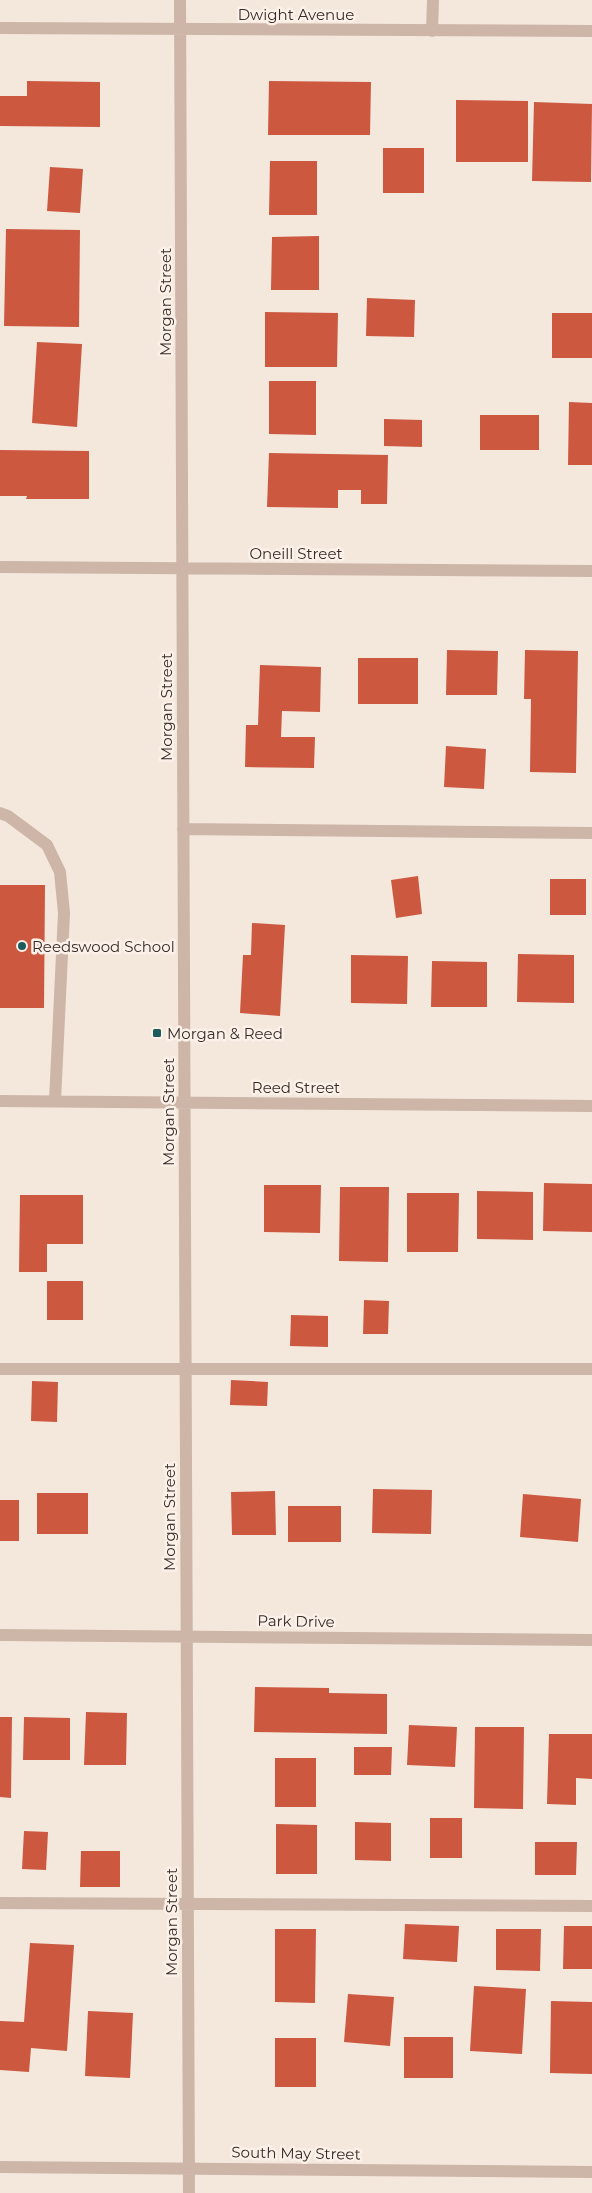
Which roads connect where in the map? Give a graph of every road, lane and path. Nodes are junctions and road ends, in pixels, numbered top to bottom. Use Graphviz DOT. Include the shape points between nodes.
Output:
graph roads {
  1 [pos="180,0"];
  2 [pos="433,0"];
  3 [pos="0,28"];
  4 [pos="180,29"];
  5 [pos="432,31"];
  6 [pos="592,32"];
  7 [pos="0,567"];
  8 [pos="182,568"];
  9 [pos="592,571"];
  10 [pos="0,813"];
  11 [pos="183,829"];
  12 [pos="592,833"];
  13 [pos="0,1101"];
  14 [pos="55,1101"];
  15 [pos="184,1102"];
  16 [pos="592,1106"];
  17 [pos="0,1368"];
  18 [pos="592,1369"];
  19 [pos="185,1370"];
  20 [pos="0,1635"];
  21 [pos="186,1636"];
  22 [pos="592,1640"];
  23 [pos="0,1903"];
  24 [pos="188,1903"];
  25 [pos="592,1906"];
  26 [pos="0,2167"];
  27 [pos="188,2169"];
  28 [pos="592,2172"];
  29 [pos="188,2193"];
  1 -- 4 [label="street, Morgan Street"];
  2 -- 5 [label="street"];
  3 -- 4 [label="street, Dwight Avenue"];
  4 -- 5 [label="street, Dwight Avenue"];
  4 -- 8 [label="street, Morgan Street"];
  5 -- 6 [label="street, Dwight Avenue"];
  7 -- 8 [label="street, Oneill Street"];
  8 -- 9 [label="street, Oneill Street"];
  8 -- 11 [label="street, Morgan Street"];
  10 -- 14 [label="street" via="47,845 60,872 64,913"];
  11 -- 12 [label="street"];
  11 -- 15 [label="street, Morgan Street"];
  13 -- 14 [label="street, Reed Street"];
  14 -- 15 [label="street, Reed Street"];
  15 -- 16 [label="street, Reed Street"];
  15 -- 19 [label="street, Morgan Street"];
  17 -- 19 [label="street"];
  18 -- 19 [label="street"];
  19 -- 21 [label="street, Morgan Street"];
  20 -- 21 [label="street, Park Drive"];
  21 -- 22 [label="street, Park Drive"];
  21 -- 24 [label="street, Morgan Street"];
  23 -- 24 [label="street"];
  24 -- 25 [label="street"];
  24 -- 27 [label="street, Morgan Street"];
  26 -- 27 [label="street, South May Street"];
  27 -- 28 [label="street, South May Street"];
  27 -- 29 [label="street, Morgan Street"];
}
